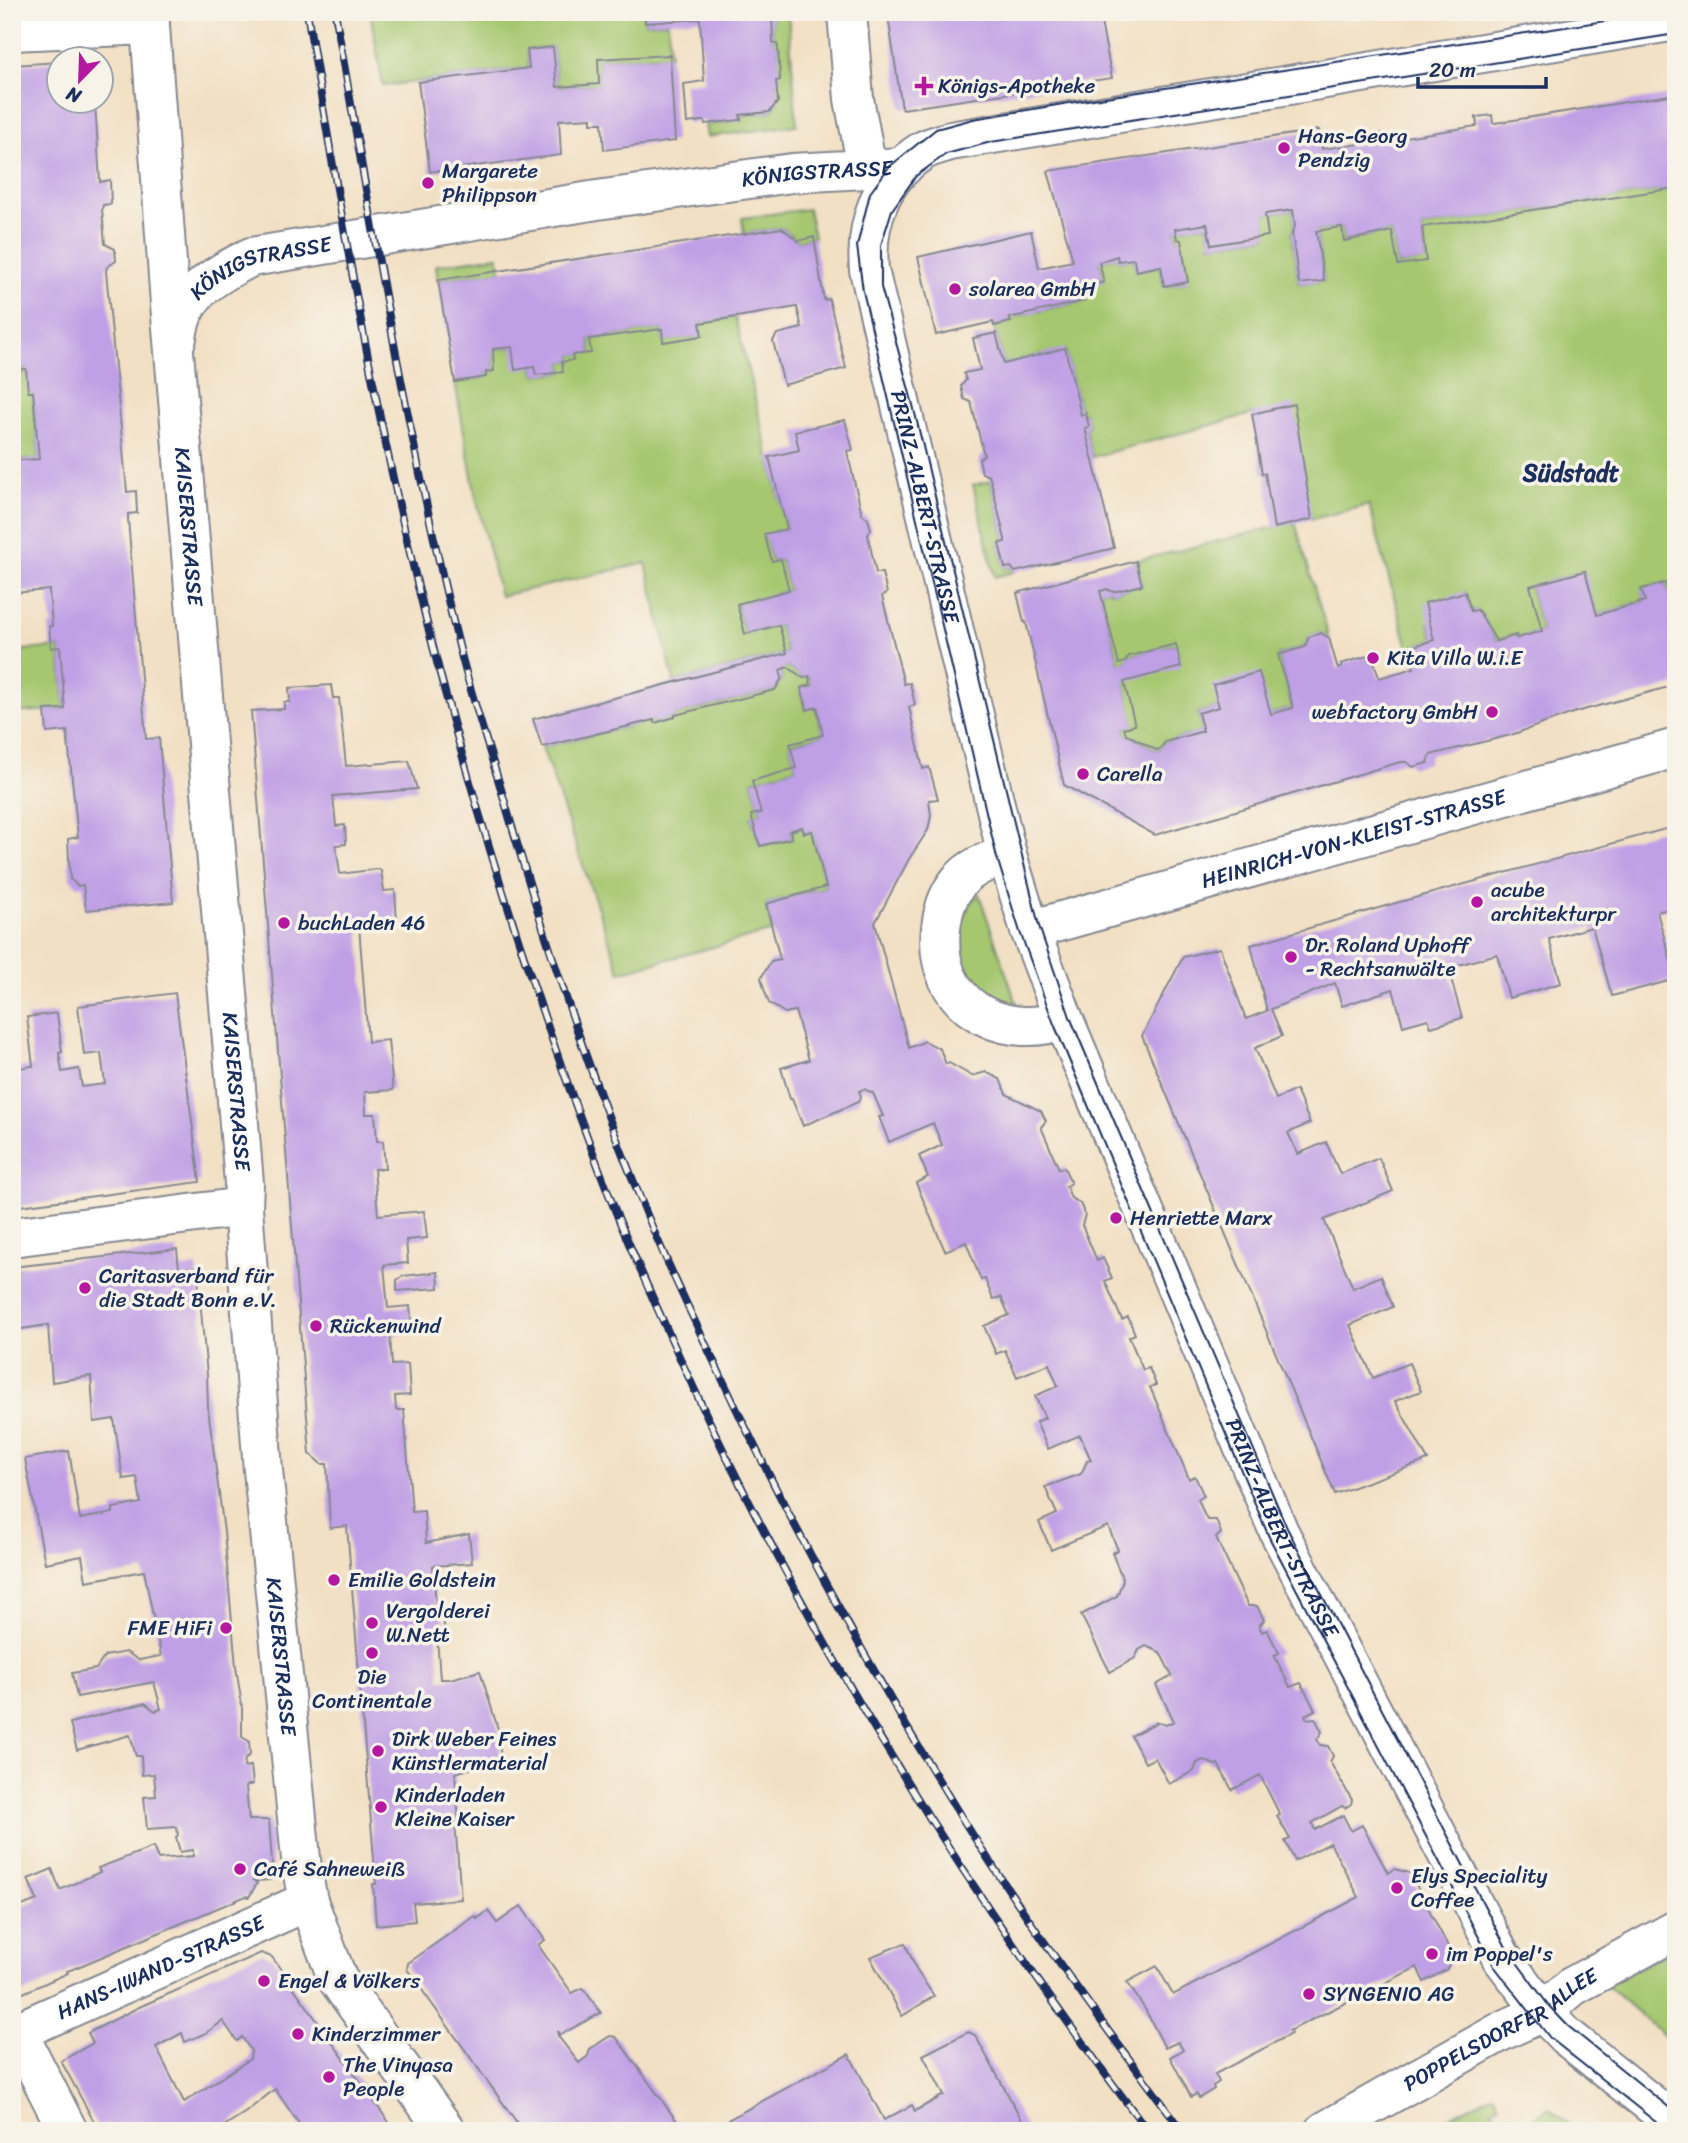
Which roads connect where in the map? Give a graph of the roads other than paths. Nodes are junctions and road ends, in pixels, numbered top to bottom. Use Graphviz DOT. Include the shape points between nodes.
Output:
graph roads {
  1 [pos="847,12"];
  2 [pos="150,18"];
  3 [pos="1676,21"];
  4 [pos="12,31"];
  5 [pos="885,167"];
  6 [pos="175,359"];
  7 [pos="1676,748"];
  8 [pos="1007,855"];
  9 [pos="1030,930"];
  10 [pos="1064,1020"];
  11 [pos="243,1208"];
  12 [pos="12,1237"];
  13 [pos="308,1901"];
  14 [pos="1676,1930"];
  15 [pos="1544,2012"];
  16 [pos="15,2033"];
  17 [pos="1676,2124"];
  18 [pos="68,2131"];
  19 [pos="446,2131"];
  20 [pos="1325,2131"];
  1 -- 5 [label="street" via="854,99"];
  2 -- 4 [label="street"];
  2 -- 6 [label="street, KAISERSTRASSE"];
  3 -- 5 [label="street, KÖNIGSTRASSE" via="950,141"];
  5 -- 6 [label="street, KÖNIGSTRASSE" via="792,173 597,200 251,257 190,298 179,320"];
  5 -- 8 [label="street, PRINZ-ALBERT-STRASSE" via="882,194 870,224 869,270"];
  6 -- 11 [label="street, KAISERSTRASSE"];
  7 -- 9 [label="street, HEINRICH-VON-KLEIST-STRASSE"];
  8 -- 9 [label="street, PRINZ-ALBERT-STRASSE"];
  8 -- 10 [label="street" via="978,866 953,888 943,911 940,935 947,979 960,999 991,1021 1033,1026"];
  9 -- 10 [label="street, PRINZ-ALBERT-STRASSE"];
  10 -- 15 [label="street, PRINZ-ALBERT-STRASSE" via="1279,1532 1501,1956"];
  11 -- 12 [label="street"];
  11 -- 13 [label="street, KAISERSTRASSE" via="263,1469"];
  13 -- 16 [label="street, HANS-IWAND-STRASSE"];
  13 -- 19 [label="street, KAISERSTRASSE" via="338,1980"];
  14 -- 15 [label="street, POPPELSDORFER ALLEE" via="1573,1986"];
  15 -- 17 [label="street, PRINZ-ALBERT-STRASSE" via="1566,2036"];
  15 -- 20 [label="street, POPPELSDORFER ALLEE"];
  16 -- 18 [label="street"];
}
